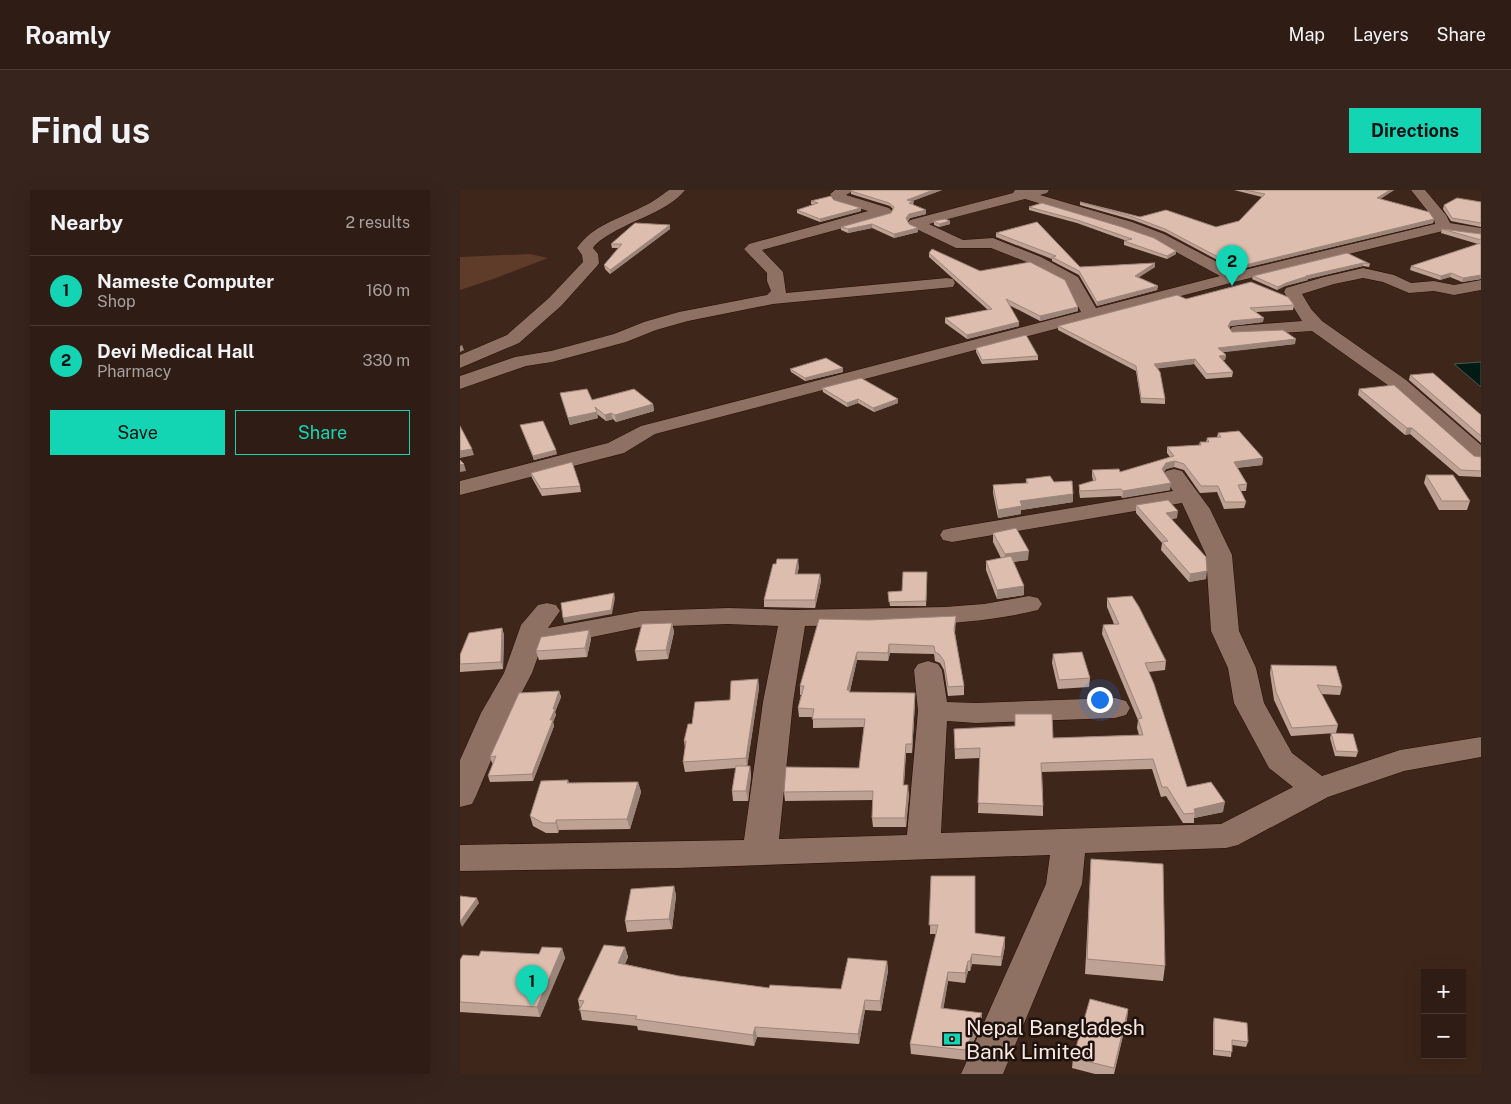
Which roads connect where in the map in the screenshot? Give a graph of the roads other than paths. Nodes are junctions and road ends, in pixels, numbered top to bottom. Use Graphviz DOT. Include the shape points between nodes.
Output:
graph roads {
  1 [pos="678,190"];
  2 [pos="848,190"];
  3 [pos="1006,190"];
  4 [pos="1418,190"];
  5 [pos="1036,192"];
  6 [pos="884,211"];
  7 [pos="915,223"];
  8 [pos="1443,227"];
  9 [pos="1481,232"];
  10 [pos="1234,277"];
  11 [pos="947,283"];
  12 [pos="1481,286"];
  13 [pos="773,299"];
  14 [pos="1092,315"];
  15 [pos="1316,325"];
  16 [pos="1238,331"];
  17 [pos="460,362"];
  18 [pos="460,383"];
  19 [pos="1481,456"];
  20 [pos="460,488"];
  21 [pos="952,535"];
  22 [pos="1029,604"];
  23 [pos="547,611"];
  24 [pos="795,618"];
  25 [pos="530,638"];
  26 [pos="928,670"];
  27 [pos="1115,708"];
  28 [pos="933,711"];
  29 [pos="1481,747"];
  30 [pos="1317,789"];
  31 [pos="460,796"];
  32 [pos="1069,840"];
  33 [pos="923,846"];
  34 [pos="760,852"];
  35 [pos="460,858"];
  36 [pos="982,1074"];
  1 -- 17 [label="street" via="589,242 585,248 591,263 555,302 513,339"];
  2 -- 6 [label="street" via="837,194 840,198"];
  3 -- 5 [label="street"];
  4 -- 8 [label="street" via="1441,218"];
  5 -- 7 [label="street"];
  5 -- 10 [label="street" via="1159,237"];
  6 -- 7 [label="street"];
  6 -- 13 [label="street" via="754,247 752,249 775,272 779,291"];
  7 -- 14 [label="street" via="961,244 993,243 1036,260 1072,280"];
  8 -- 9 [label="street"];
  8 -- 10 [label="street"];
  10 -- 14 [label="street"];
  11 -- 13 [label="street"];
  12 -- 15 [label="street" via="1454,290 1434,286 1409,288 1388,278 1364,273 1292,292"];
  13 -- 18 [label="street" via="685,316 620,338 522,361"];
  14 -- 20 [label="street" via="648,430 616,448"];
  15 -- 16 [label="street"];
  15 -- 19 [label="street" via="1399,384"];
  21 -- 30 [label="street" via="1181,485 1198,509 1219,555 1225,631 1242,668 1249,703 1280,760"];
  22 -- 24 [label="street" via="945,615"];
  23 -- 25 [label="street" via="535,625"];
  24 -- 25 [label="street" via="641,619 563,635"];
  24 -- 34 [label="street" via="789,630 778,702"];
  25 -- 31 [label="street" via="518,673 496,713"];
  26 -- 28 [label="street"];
  27 -- 28 [label="street" via="976,713"];
  28 -- 33 [label="street"];
  29 -- 30 [label="street" via="1400,761"];
  30 -- 32 [label="street" via="1226,836"];
  32 -- 33 [label="street"];
  32 -- 36 [label="street" via="1064,884"];
  33 -- 34 [label="street"];
  34 -- 35 [label="street"];
}
